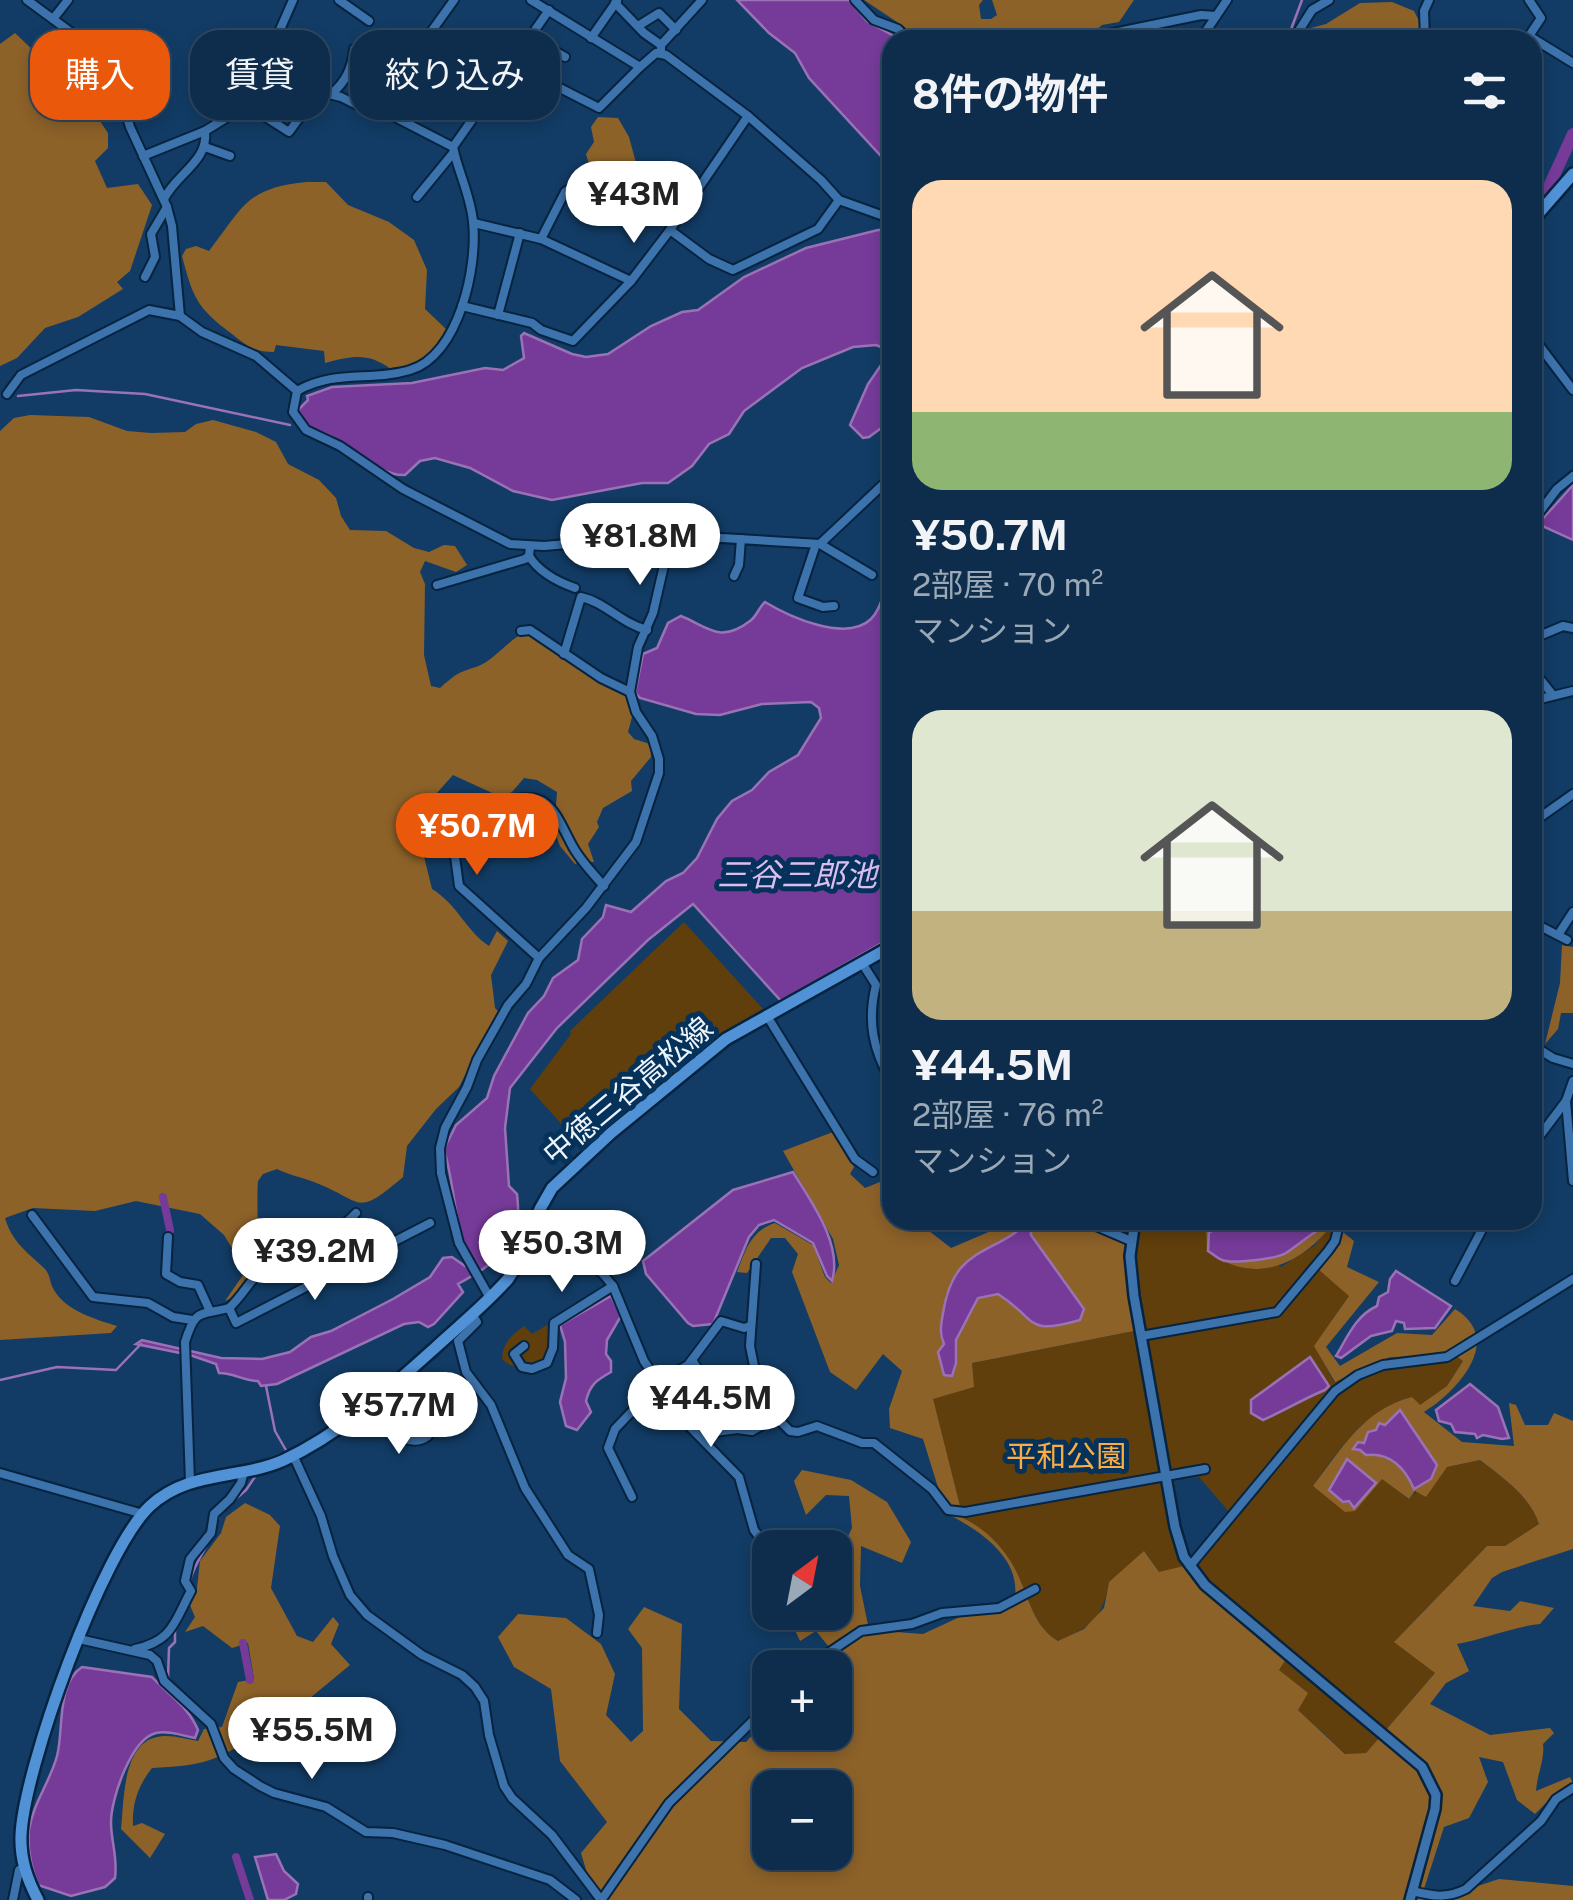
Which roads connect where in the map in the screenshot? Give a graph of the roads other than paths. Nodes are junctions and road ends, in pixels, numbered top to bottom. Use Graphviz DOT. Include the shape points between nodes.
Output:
graph roads {
  1 [pos="27,0"];
  2 [pos="68,0"];
  3 [pos="293,0"];
  4 [pos="339,0"];
  5 [pos="454,0"];
  6 [pos="531,0"];
  7 [pos="702,0"];
  8 [pos="855,0"];
  9 [pos="1227,0"];
  10 [pos="1330,0"];
  11 [pos="1429,0"];
  12 [pos="1529,0"];
  13 [pos="616,1"];
  14 [pos="549,10"];
  15 [pos="1216,16"];
  16 [pos="53,19"];
  17 [pos="369,22"];
  18 [pos="638,26"];
  19 [pos="280,30"];
  20 [pos="433,30"];
  21 [pos="534,30"];
  22 [pos="676,30"];
  23 [pos="899,30"];
  24 [pos="1128,30"];
  25 [pos="1207,30"];
  26 [pos="1299,30"];
  27 [pos="1425,30"];
  28 [pos="1533,30"];
  29 [pos="591,38"];
  30 [pos="1542,46"];
  31 [pos="661,49"];
  32 [pos="560,55"];
  33 [pos="564,57"];
  34 [pos="1573,63"];
  35 [pos="640,66"];
  36 [pos="350,70"];
  37 [pos="560,88"];
  38 [pos="331,94"];
  39 [pos="350,103"];
  40 [pos="748,116"];
  41 [pos="222,120"];
  42 [pos="271,120"];
  43 [pos="297,120"];
  44 [pos="400,120"];
  45 [pos="473,120"];
  46 [pos="206,131"];
  47 [pos="205,147"];
  48 [pos="453,149"];
  49 [pos="143,156"];
  50 [pos="230,156"];
  51 [pos="1573,174"];
  52 [pos="593,196"];
  53 [pos="417,197"];
  54 [pos="839,200"];
  55 [pos="166,203"];
  56 [pos="1542,210"];
  57 [pos="882,215"];
  58 [pos="474,223"];
  59 [pos="670,230"];
  60 [pos="520,233"];
  61 [pos="541,240"];
  62 [pos="146,277"];
  63 [pos="630,281"];
  64 [pos="462,306"];
  65 [pos="180,316"];
  66 [pos="498,316"];
  67 [pos="1542,349"];
  68 [pos="1573,390"];
  69 [pos="297,392"];
  70 [pos="7,394"];
  71 [pos="1573,476"];
  72 [pos="882,485"];
  73 [pos="1542,508"];
  74 [pos="672,535"];
  75 [pos="741,539"];
  76 [pos="818,544"];
  77 [pos="530,551"];
  78 [pos="872,575"];
  79 [pos="734,576"];
  80 [pos="438,585"];
  81 [pos="575,588"];
  82 [pos="834,606"];
  83 [pos="1573,628"];
  84 [pos="646,630"];
  85 [pos="521,631"];
  86 [pos="1542,634"];
  87 [pos="564,654"];
  88 [pos="1542,682"];
  89 [pos="630,692"];
  90 [pos="1573,692"];
  91 [pos="1552,694"];
  92 [pos="1542,698"];
  93 [pos="1573,794"];
  94 [pos="437,799"];
  95 [pos="509,801"];
  96 [pos="1542,816"];
  97 [pos="604,886"];
  98 [pos="1573,912"];
  99 [pos="1542,927"];
  100 [pos="882,952"];
  101 [pos="539,958"];
  102 [pos="862,964"];
  103 [pos="767,1016"];
  104 [pos="1542,1051"];
  105 [pos="882,1059"];
  106 [pos="1573,1064"];
  107 [pos="1573,1081"];
  108 [pos="1566,1100"];
  109 [pos="1542,1132"];
  110 [pos="873,1172"];
  111 [pos="1573,1180"];
  112 [pos="356,1212"];
  113 [pos="32,1215"];
  114 [pos="430,1222"];
  115 [pos="534,1224"];
  116 [pos="1105,1230"];
  117 [pos="1133,1230"];
  118 [pos="1338,1230"];
  119 [pos="1482,1230"];
  120 [pos="168,1237"];
  121 [pos="1131,1241"];
  122 [pos="756,1264"];
  123 [pos="1573,1279"];
  124 [pos="1456,1281"];
  125 [pos="613,1286"];
  126 [pos="490,1298"];
  127 [pos="230,1308"];
  128 [pos="209,1309"];
  129 [pos="472,1314"];
  130 [pos="192,1320"];
  131 [pos="750,1326"];
  132 [pos="1142,1336"];
  133 [pos="524,1346"];
  134 [pos="692,1360"];
  135 [pos="660,1382"];
  136 [pos="391,1387"];
  137 [pos="778,1416"];
  138 [pos="686,1422"];
  139 [pos="426,1425"];
  140 [pos="737,1429"];
  141 [pos="293,1455"];
  142 [pos="1205,1469"];
  143 [pos="244,1470"];
  144 [pos="0,1473"];
  145 [pos="1166,1475"];
  146 [pos="190,1482"];
  147 [pos="632,1498"];
  148 [pos="142,1514"];
  149 [pos="754,1530"];
  150 [pos="1190,1566"];
  151 [pos="1036,1590"];
  152 [pos="596,1633"];
  153 [pos="80,1639"];
  154 [pos="136,1649"];
  155 [pos="833,1650"];
  156 [pos="752,1722"];
  157 [pos="1573,1788"];
  158 [pos="24,1868"];
  159 [pos="1411,1896"];
  160 [pos="12,1900"];
  161 [pos="38,1900"];
  162 [pos="576,1900"];
  163 [pos="602,1900"];
  1 -- 16 [label="street"];
  2 -- 16 [label="street"];
  3 -- 19 [label="street"];
  4 -- 17 [label="street"];
  5 -- 20 [label="street"];
  6 -- 14 [label="street"];
  7 -- 22 [label="street"];
  8 -- 23 [label="street" via="874,20"];
  9 -- 15 [label="street"];
  10 -- 26 [label="street" via="1312,10"];
  11 -- 27 [label="street"];
  12 -- 28 [label="street" via="1540,18"];
  13 -- 18 [label="street"];
  13 -- 29 [label="street"];
  14 -- 21 [label="street"];
  14 -- 29 [label="street"];
  15 -- 24 [label="street"];
  15 -- 25 [label="street"];
  16 -- 49 [label="street" via="111,66"];
  18 -- 22 [label="street" via="659,12"];
  18 -- 31 [label="street"];
  22 -- 31 [label="street"];
  29 -- 35 [label="street"];
  30 -- 34 [label="street"];
  31 -- 35 [label="street"];
  31 -- 40 [label="street"];
  32 -- 33 [label="street"];
  35 -- 37 [label="street" via="599,108"];
  36 -- 38 [label="street"];
  38 -- 39 [label="street"];
  40 -- 54 [label="street"];
  40 -- 59 [label="street"];
  41 -- 46 [label="street"];
  42 -- 43 [label="street" via="288,132"];
  44 -- 48 [label="street"];
  45 -- 48 [label="street"];
  46 -- 47 [label="street"];
  46 -- 49 [label="street"];
  47 -- 50 [label="street"];
  47 -- 55 [label="street" via="174,182"];
  48 -- 53 [label="street"];
  48 -- 58 [label="street"];
  49 -- 55 [label="street"];
  51 -- 56 [label="main road"];
  52 -- 61 [label="street" via="565,192"];
  54 -- 57 [label="street"];
  54 -- 59 [label="street" via="818,229 732,270"];
  55 -- 62 [label="street" via="150,234 155,257"];
  55 -- 65 [label="street"];
  58 -- 60 [label="street"];
  58 -- 64 [label="street"];
  59 -- 63 [label="street"];
  60 -- 61 [label="street"];
  60 -- 66 [label="street"];
  61 -- 63 [label="street"];
  63 -- 66 [label="street" via="573,341"];
  64 -- 66 [label="street"];
  64 -- 69 [label="street" via="424,364 330,377"];
  65 -- 69 [label="street" via="256,356"];
  65 -- 70 [label="street" via="149,310 21,375"];
  67 -- 68 [label="street"];
  69 -- 77 [label="street" via="293,412 306,430 403,489"];
  71 -- 73 [label="street"];
  72 -- 76 [label="street"];
  74 -- 75 [label="street"];
  74 -- 77 [label="street"];
  74 -- 84 [label="street"];
  75 -- 76 [label="street"];
  75 -- 79 [label="street"];
  76 -- 78 [label="street"];
  76 -- 82 [label="street" via="798,598"];
  77 -- 80 [label="street"];
  77 -- 81 [label="street" via="534,564"];
  83 -- 86 [label="street"];
  84 -- 87 [label="street" via="582,596"];
  84 -- 89 [label="street"];
  85 -- 87 [label="street" via="530,630"];
  87 -- 89 [label="street"];
  88 -- 91 [label="street"];
  89 -- 97 [label="street" via="652,736 659,773 636,842"];
  90 -- 91 [label="street"];
  91 -- 92 [label="street"];
  93 -- 96 [label="street"];
  94 -- 101 [label="street" via="450,812 462,890"];
  95 -- 97 [label="street" via="529,796 548,804"];
  97 -- 101 [label="street"];
  98 -- 99 [label="street" via="1562,938"];
  100 -- 102 [label="main road, 中徳三谷高松線"];
  101 -- 126 [label="street" via="485,1043 440,1148 459,1243"];
  102 -- 103 [label="main road, 中徳三谷高松線"];
  102 -- 105 [label="street" via="876,986 870,1014"];
  103 -- 110 [label="street" via="854,1160"];
  103 -- 115 [label="main road, 中徳三谷高松線" via="695,1062 568,1170"];
  104 -- 106 [label="street"];
  107 -- 108 [label="street"];
  108 -- 109 [label="street"];
  108 -- 111 [label="street"];
  112 -- 127 [label="street" via="320,1241 274,1260"];
  113 -- 130 [label="street" via="93,1297 148,1304"];
  114 -- 127 [label="street" via="236,1323"];
  115 -- 125 [label="street"];
  115 -- 126 [label="main road, 中徳三谷高松線" via="514,1271"];
  116 -- 121 [label="street"];
  117 -- 121 [label="street"];
  118 -- 132 [label="street" via="1328,1252 1277,1312"];
  119 -- 124 [label="street"];
  120 -- 128 [label="street" via="166,1274 198,1285"];
  121 -- 132 [label="street"];
  122 -- 131 [label="street"];
  123 -- 150 [label="street" via="1447,1357 1383,1365 1347,1381"];
  125 -- 133 [label="street" via="554,1323 547,1363 522,1367 514,1354"];
  125 -- 135 [label="street" via="634,1342"];
  126 -- 129 [label="main road, 中徳三谷高松線"];
  127 -- 128 [label="street"];
  128 -- 130 [label="street"];
  129 -- 136 [label="main road, 中徳三谷高松線"];
  129 -- 152 [label="street" via="477,1322 457,1346 466,1372 491,1405 525,1488 568,1555 589,1569"];
  130 -- 146 [label="street" via="185,1352"];
  131 -- 134 [label="street" via="721,1320"];
  131 -- 137 [label="street" via="755,1372"];
  132 -- 145 [label="street"];
  134 -- 135 [label="street"];
  134 -- 140 [label="street"];
  135 -- 138 [label="street"];
  135 -- 147 [label="street" via="615,1429 608,1448"];
  136 -- 139 [label="street" via="403,1438 423,1440"];
  136 -- 141 [label="main road, 中徳三谷高松線"];
  137 -- 140 [label="street" via="752,1431"];
  137 -- 145 [label="street" via="790,1431 817,1426 874,1442 955,1513"];
  138 -- 140 [label="street" via="715,1432"];
  138 -- 149 [label="street" via="740,1476"];
  141 -- 143 [label="main road, 中徳三谷高松線"];
  141 -- 163 [label="street" via="350,1595 367,1615 475,1687 504,1786"];
  142 -- 145 [label="street"];
  143 -- 146 [label="main road, 中徳三谷高松線"];
  143 -- 154 [label="street" via="190,1559 184,1581 191,1590 170,1631 158,1644"];
  144 -- 148 [label="street"];
  145 -- 150 [label="street"];
  146 -- 148 [label="main road, 中徳三谷高松線"];
  148 -- 153 [label="main road, 中徳三谷高松線" via="117,1553"];
  150 -- 159 [label="street" via="1204,1585 1422,1767 1435,1808"];
  151 -- 155 [label="street" via="999,1608 861,1631"];
  153 -- 154 [label="street"];
  153 -- 158 [label="main road, 中徳三谷高松線" via="26,1807"];
  154 -- 162 [label="street" via="157,1661 164,1681 212,1724 224,1758 260,1786 326,1807 366,1832 445,1846 550,1880"];
  156 -- 163 [label="street" via="669,1803"];
  157 -- 159 [label="street" via="1466,1889 1453,1896"];
  158 -- 160 [label="street"];
  158 -- 161 [label="main road, 中徳三谷高松線"];
}
